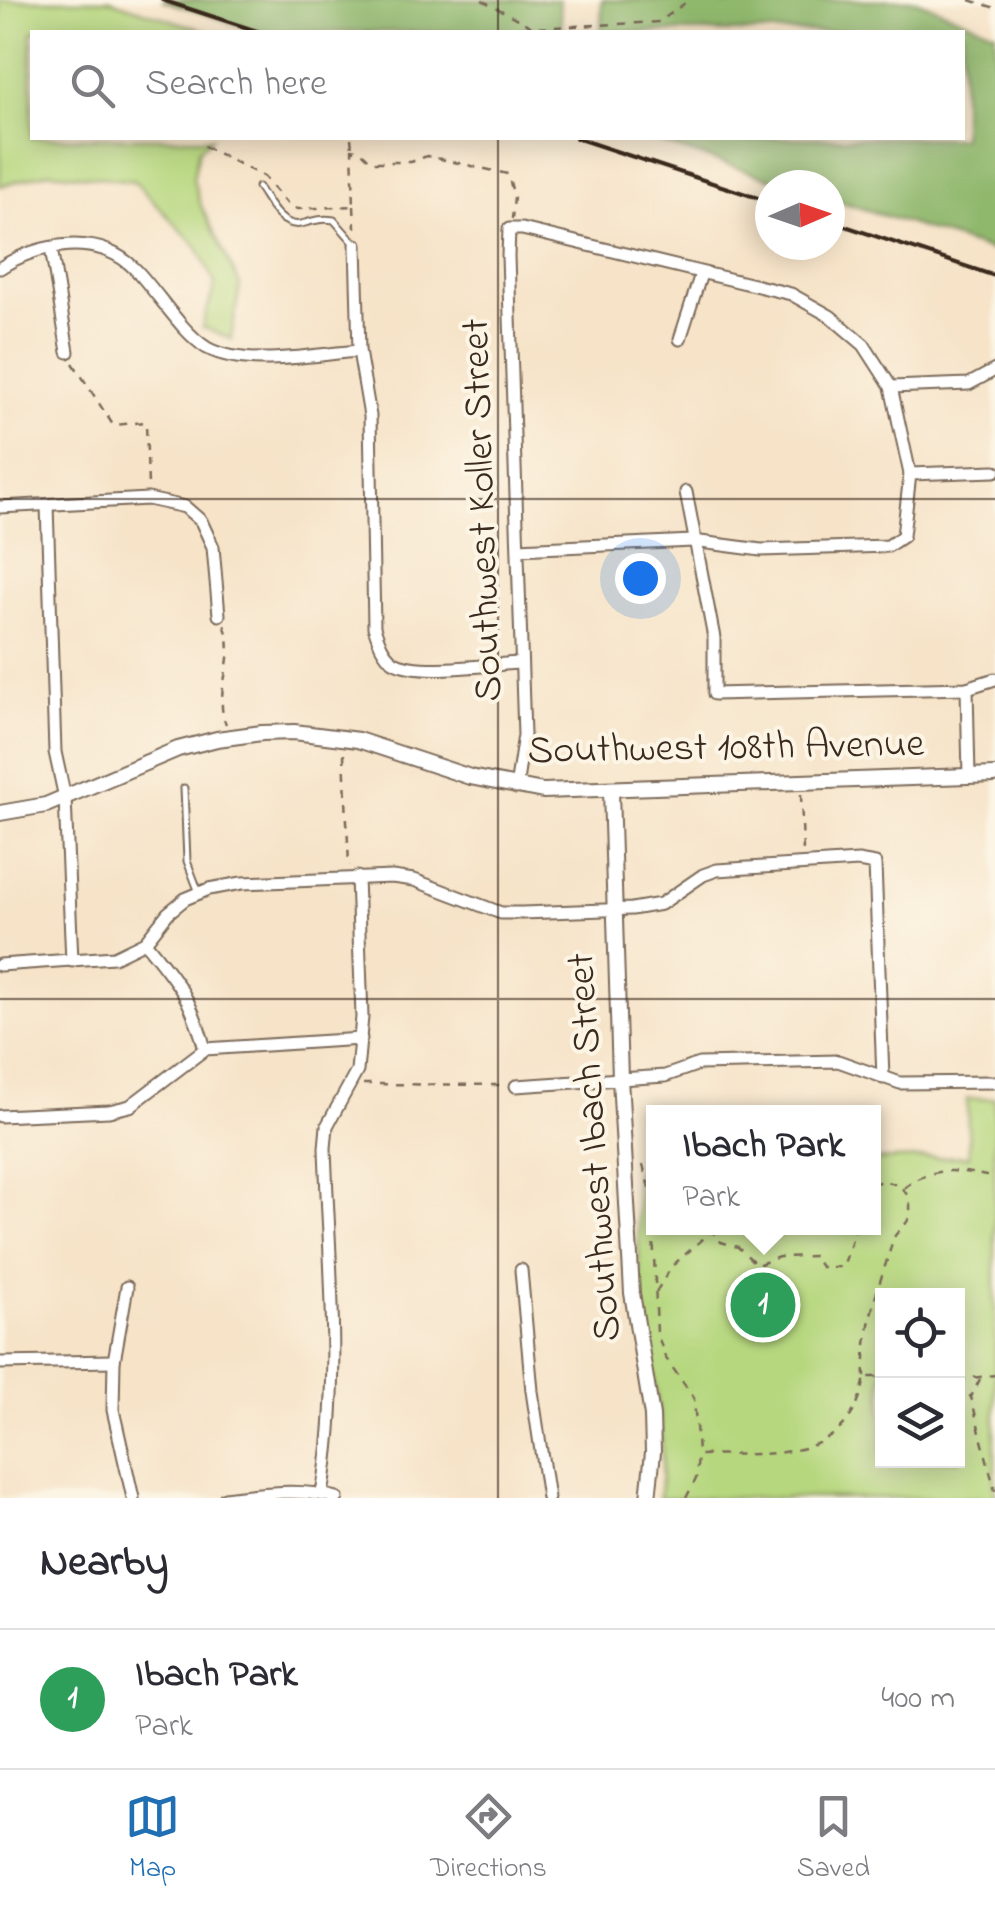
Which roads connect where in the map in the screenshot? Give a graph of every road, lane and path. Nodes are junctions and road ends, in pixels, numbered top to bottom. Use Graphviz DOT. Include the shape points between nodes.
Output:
graph roads {
  1 [pos="482,0"];
  2 [pos="689,0"];
  3 [pos="970,0"];
  4 [pos="995,8"];
  5 [pos="352,140"];
  6 [pos="204,146"];
  7 [pos="352,149"];
  8 [pos="258,187"];
  9 [pos="354,206"];
  10 [pos="510,230"];
  11 [pos="356,245"];
  12 [pos="50,248"];
  13 [pos="0,268"];
  14 [pos="700,274"];
  15 [pos="680,339"];
  16 [pos="359,350"];
  17 [pos="68,352"];
  18 [pos="995,370"];
  19 [pos="892,387"];
  20 [pos="995,472"];
  21 [pos="910,474"];
  22 [pos="686,492"];
  23 [pos="148,499"];
  24 [pos="47,505"];
  25 [pos="0,506"];
  26 [pos="694,540"];
  27 [pos="518,548"];
  28 [pos="219,615"];
  29 [pos="520,663"];
  30 [pos="995,680"];
  31 [pos="966,688"];
  32 [pos="226,728"];
  33 [pos="344,737"];
  34 [pos="995,775"];
  35 [pos="969,776"];
  36 [pos="800,783"];
  37 [pos="184,788"];
  38 [pos="516,788"];
  39 [pos="611,791"];
  40 [pos="65,798"];
  41 [pos="0,813"];
  42 [pos="803,864"];
  43 [pos="353,877"];
  44 [pos="199,893"];
  45 [pos="615,910"];
  46 [pos="145,942"];
  47 [pos="72,962"];
  48 [pos="0,965"];
  49 [pos="361,1038"];
  50 [pos="205,1049"];
  51 [pos="354,1078"];
  52 [pos="620,1078"];
  53 [pos="883,1078"];
  54 [pos="995,1082"];
  55 [pos="516,1086"];
  56 [pos="0,1116"];
  57 [pos="643,1165"];
  58 [pos="646,1173"];
  59 [pos="995,1178"];
  60 [pos="881,1182"];
  61 [pos="903,1189"];
  62 [pos="653,1235"];
  63 [pos="706,1235"];
  64 [pos="716,1235"];
  65 [pos="854,1235"];
  66 [pos="521,1270"];
  67 [pos="127,1287"];
  68 [pos="656,1292"];
  69 [pos="114,1361"];
  70 [pos="0,1363"];
  71 [pos="995,1375"];
  72 [pos="865,1377"];
  73 [pos="875,1377"];
  74 [pos="980,1379"];
  75 [pos="965,1381"];
  76 [pos="965,1390"];
  77 [pos="972,1398"];
  78 [pos="698,1455"];
  79 [pos="995,1491"];
  80 [pos="322,1494"];
  81 [pos="133,1498"];
  82 [pos="225,1498"];
  83 [pos="337,1498"];
  84 [pos="548,1498"];
  85 [pos="648,1498"];
  86 [pos="686,1498"];
  1 -- 2 [label="path" via="534,28 660,22"];
  3 -- 4 [label="path"];
  5 -- 7 [label="path"];
  6 -- 9 [label="path" via="264,177 290,207"];
  7 -- 9 [label="path"];
  7 -- 10 [label="path" via="369,162 426,156 508,174 515,206"];
  8 -- 11 [label="lane" via="282,219 334,220"];
  9 -- 11 [label="path"];
  10 -- 14 [label="street"];
  10 -- 27 [label="street, Southwest Koller Street"];
  11 -- 16 [label="street"];
  12 -- 13 [label="street"];
  12 -- 16 [label="street" via="91,247 133,266 206,347 241,360"];
  12 -- 17 [label="street"];
  14 -- 15 [label="street"];
  14 -- 19 [label="street" via="791,294 830,316 864,345"];
  16 -- 29 [label="street" via="370,416 374,627 380,644 397,664 420,668"];
  17 -- 23 [label="path" via="112,426 146,422"];
  18 -- 19 [label="street" via="970,384"];
  19 -- 21 [label="street"];
  20 -- 21 [label="street"];
  21 -- 26 [label="street" via="904,536 888,546 761,550"];
  22 -- 26 [label="street"];
  23 -- 24 [label="street"];
  23 -- 28 [label="street" via="185,507 206,528"];
  24 -- 25 [label="street"];
  24 -- 40 [label="street" via="55,752"];
  26 -- 27 [label="street"];
  26 -- 31 [label="street" via="714,638 714,694"];
  27 -- 29 [label="street, Southwest Koller Street"];
  28 -- 32 [label="path" via="230,637 220,711"];
  29 -- 38 [label="street, Southwest Koller Street" via="524,735"];
  30 -- 31 [label="street"];
  31 -- 35 [label="street"];
  33 -- 38 [label="street, Southwest 108th Avenue"];
  33 -- 40 [label="street, Southwest 108th Avenue" via="262,732 204,741"];
  33 -- 43 [label="path"];
  34 -- 35 [label="street, Southwest 108th Avenue"];
  35 -- 36 [label="street, Southwest 108th Avenue"];
  36 -- 39 [label="street, Southwest 108th Avenue"];
  36 -- 42 [label="path"];
  37 -- 44 [label="lane" via="187,861"];
  38 -- 39 [label="street, Southwest 108th Avenue"];
  39 -- 45 [label="street, Southwest Ibach Street"];
  40 -- 41 [label="street, Southwest 108th Avenue"];
  40 -- 47 [label="street"];
  42 -- 45 [label="street" via="717,870 661,904"];
  42 -- 53 [label="street" via="875,864"];
  43 -- 44 [label="street" via="242,883"];
  43 -- 45 [label="street" via="414,880 501,913"];
  43 -- 49 [label="street"];
  44 -- 46 [label="street" via="168,913"];
  45 -- 52 [label="street, Southwest Ibach Street"];
  46 -- 47 [label="street" via="114,957"];
  46 -- 50 [label="street" via="186,994"];
  47 -- 48 [label="street"];
  49 -- 50 [label="street"];
  49 -- 51 [label="street"];
  50 -- 56 [label="street" via="130,1106"];
  51 -- 55 [label="path" via="370,1086"];
  51 -- 80 [label="street" via="327,1126 325,1148 332,1382"];
  52 -- 53 [label="street" via="665,1076 699,1064 838,1061"];
  52 -- 55 [label="street"];
  52 -- 85 [label="street, Southwest Ibach Street" via="632,1293 652,1416"];
  53 -- 54 [label="street"];
  57 -- 58 [label="path"];
  59 -- 61 [label="path" via="950,1168"];
  60 -- 61 [label="path"];
  61 -- 72 [label="path" via="910,1215 895,1234 871,1311"];
  62 -- 68 [label="path"];
  63 -- 68 [label="path"];
  64 -- 65 [label="path" via="757,1265 814,1256 821,1267 843,1267"];
  66 -- 84 [label="street"];
  67 -- 69 [label="street"];
  68 -- 78 [label="path" via="660,1345 694,1398"];
  69 -- 70 [label="street"];
  69 -- 81 [label="street" via="113,1410"];
  71 -- 74 [label="path"];
  72 -- 73 [label="path"];
  72 -- 78 [label="path" via="854,1412 822,1444"];
  74 -- 75 [label="path"];
  74 -- 77 [label="path"];
  76 -- 77 [label="path"];
  77 -- 79 [label="path"];
  78 -- 86 [label="path"];
  80 -- 82 [label="street"];
  80 -- 83 [label="street"];
}
